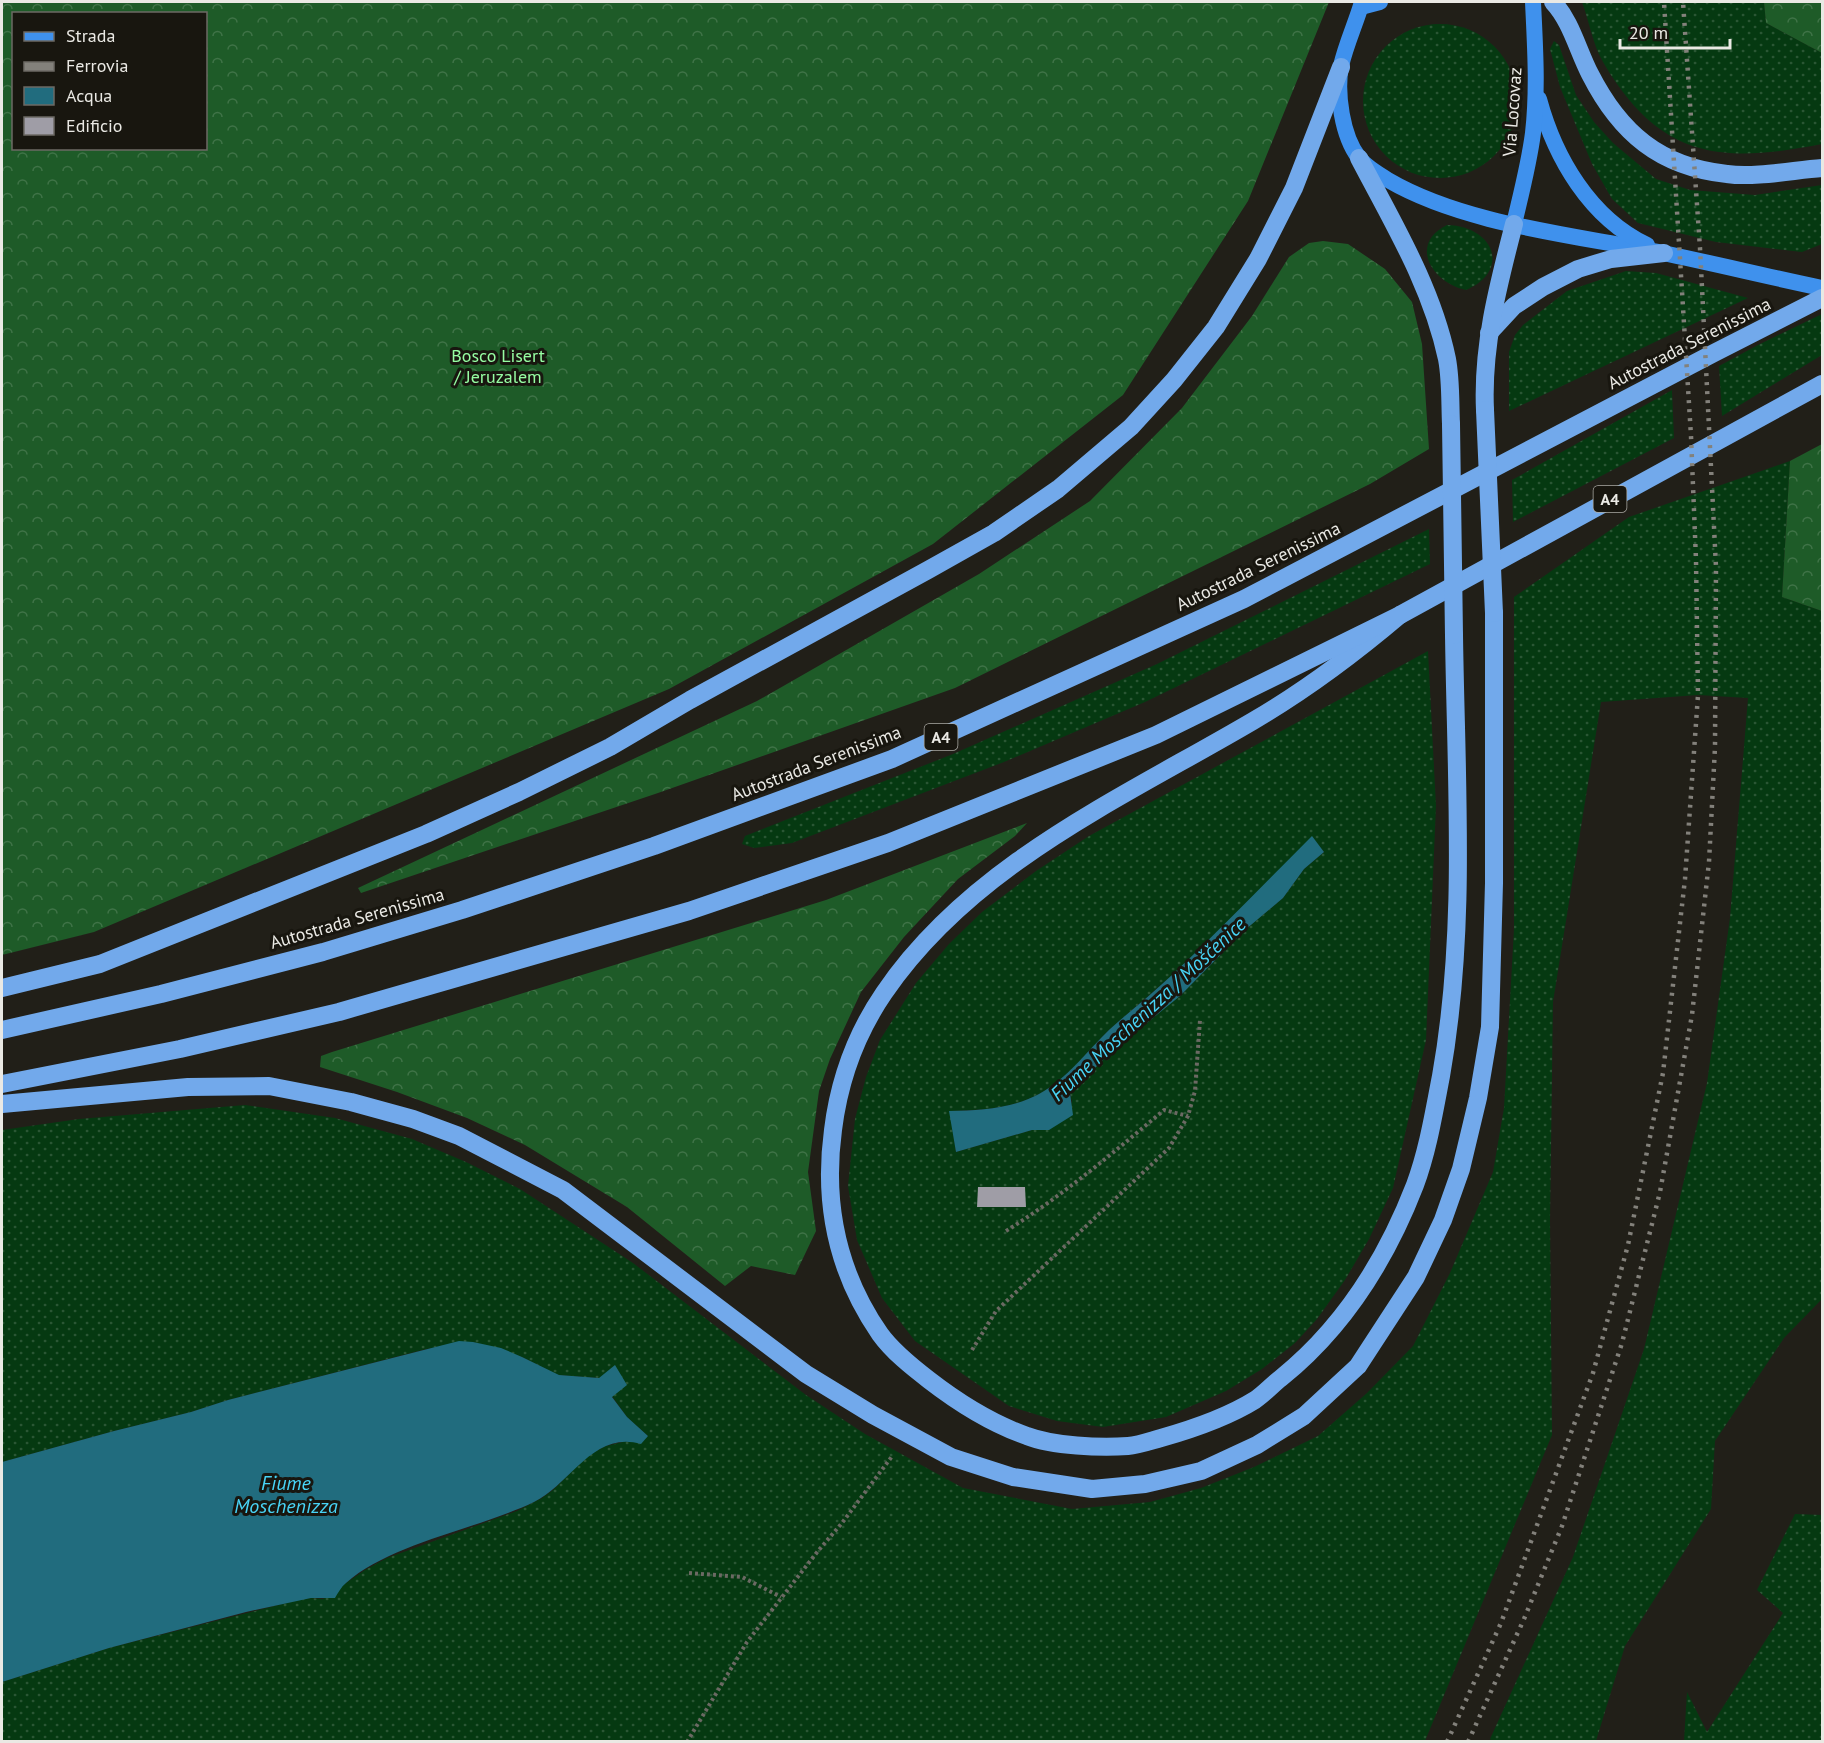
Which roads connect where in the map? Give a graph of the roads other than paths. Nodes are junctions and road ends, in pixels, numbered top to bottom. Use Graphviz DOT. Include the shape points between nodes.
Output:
graph roads {
  1 [pos="1380,2"];
  2 [pos="1533,2"];
  3 [pos="1552,2"];
  4 [pos="1361,4"];
  5 [pos="1341,67"];
  6 [pos="1535,84"];
  7 [pos="1359,158"];
  8 [pos="1822,168"];
  9 [pos="1514,224"];
  10 [pos="1664,253"];
  11 [pos="1822,288"];
  12 [pos="1822,298"];
  13 [pos="1489,333"];
  14 [pos="1822,384"];
  15 [pos="1400,615"];
  16 [pos="2,988"];
  17 [pos="2,1030"];
  18 [pos="2,1084"];
  19 [pos="2,1104"];
  1 -- 4 [label="main road"];
  2 -- 6 [label="main road, Via Locovaz"];
  3 -- 8 [label="highway" via="1561,12 1590,75 1621,122 1665,158 1728,175"];
  4 -- 5 [label="main road"];
  5 -- 7 [label="main road" via="1340,106"];
  5 -- 16 [label="highway" via="1294,188 1258,259 1216,327 1131,427 1058,489 994,533 610,747 519,792 426,834 100,964"];
  6 -- 9 [label="main road, Via Locovaz" via="1533,133"];
  6 -- 10 [label="main road" via="1552,137 1588,200 1620,230"];
  7 -- 9 [label="main road" via="1378,174 1419,196"];
  7 -- 15 [label="highway, bridge" via="1415,266 1435,312 1448,362 1458,904 1447,1039 1432,1125 1416,1182 1375,1270 1342,1318 1301,1362 1255,1400 1208,1424 1131,1446 1084,1446 1031,1438 962,1406 908,1364 882,1336 848,1276 833,1222 828,1184 837,1097 853,1050 882,996 926,938 970,897 1065,829 1260,717 1352,656"];
  9 -- 10 [label="main road"];
  9 -- 13 [label="highway"];
  10 -- 11 [label="main road"];
  10 -- 13 [label="highway" via="1611,259 1578,269 1514,306"];
  12 -- 17 [label="highway, Autostrada Serenissima / A4" via="1244,599 892,759 654,846 462,910 311,955"];
  13 -- 19 [label="highway, bridge" via="1483,380 1494,613 1494,884 1490,1027 1478,1098 1461,1169 1416,1277 1358,1366 1304,1416 1257,1445 1202,1471 1146,1484 1092,1489 1013,1477 951,1457 873,1415 806,1374 562,1190 459,1136 413,1119 269,1086 188,1087"];
  14 -- 15 [label="highway, A4"];
  15 -- 18 [label="highway, A4" via="1156,735 888,843 689,911 339,1012"];
}
